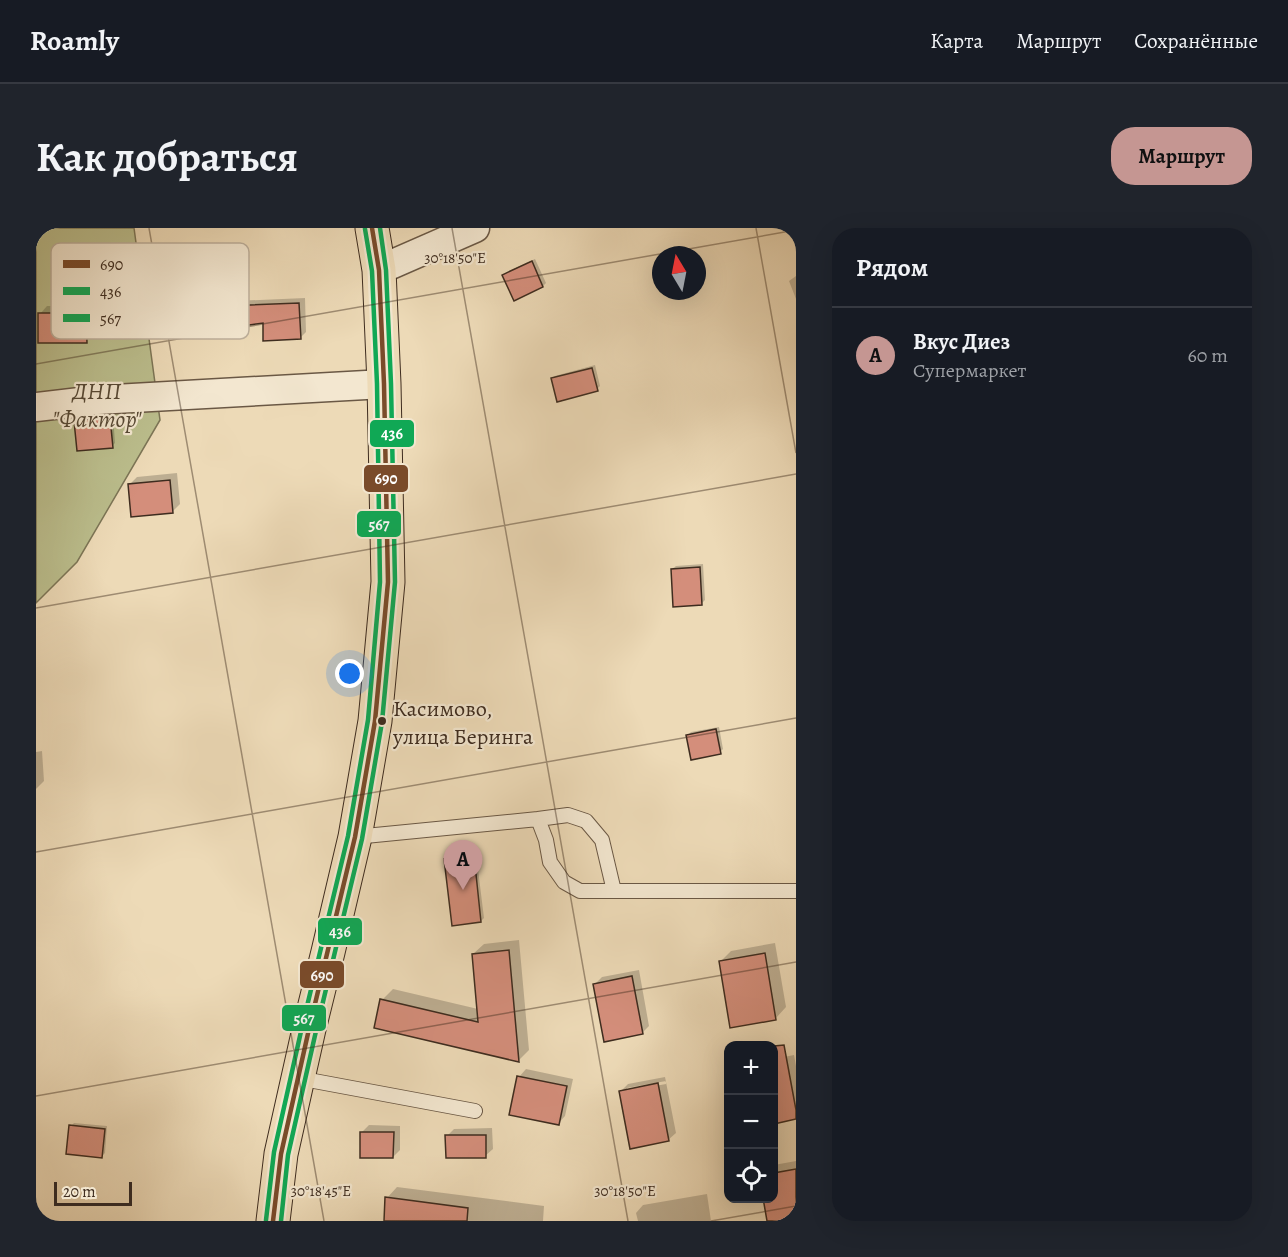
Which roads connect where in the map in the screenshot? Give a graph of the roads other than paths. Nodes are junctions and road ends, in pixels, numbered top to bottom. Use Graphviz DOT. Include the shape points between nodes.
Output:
graph roads {
  1 [pos="372,228"];
  2 [pos="475,228"];
  3 [pos="379,270"];
  4 [pos="384,384"];
  5 [pos="36,407"];
  6 [pos="538,819"];
  7 [pos="355,837"];
  8 [pos="614,891"];
  9 [pos="796,891"];
  10 [pos="298,1078"];
  11 [pos="475,1111"];
  12 [pos="273,1221"];
  1 -- 3 [label="main road"];
  2 -- 3 [label="street"];
  3 -- 4 [label="main road"];
  4 -- 5 [label="street"];
  4 -- 7 [label="main road" via="388,582 375,721"];
  6 -- 7 [label="lane"];
  6 -- 8 [label="lane" via="550,862 564,882 580,891"];
  6 -- 8 [label="lane" via="568,815 586,821 602,840"];
  7 -- 10 [label="main road"];
  8 -- 9 [label="lane"];
  10 -- 11 [label="lane"];
  10 -- 12 [label="main road" via="281,1154"];
}
